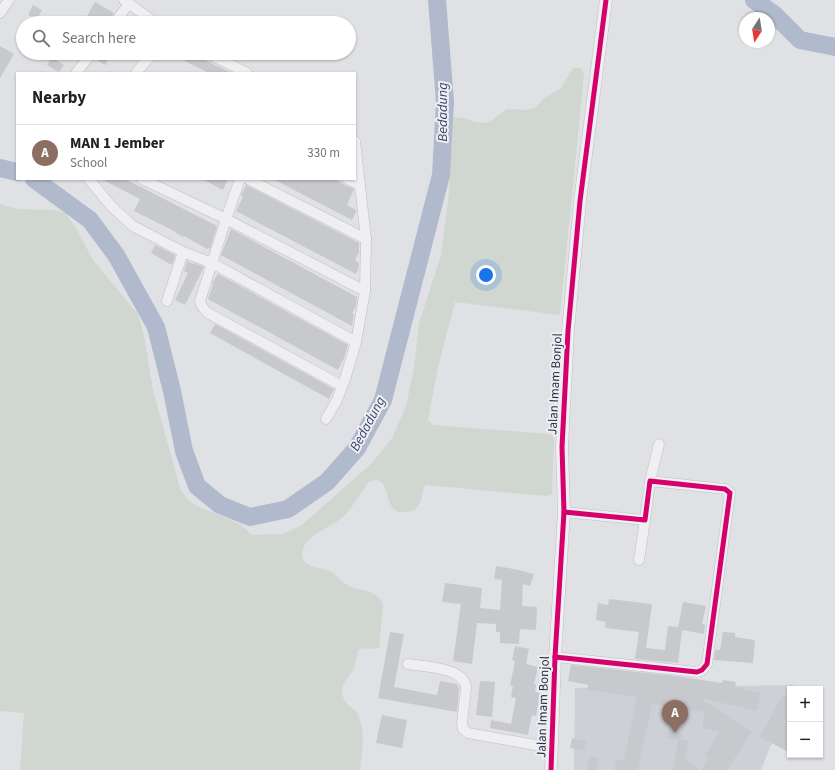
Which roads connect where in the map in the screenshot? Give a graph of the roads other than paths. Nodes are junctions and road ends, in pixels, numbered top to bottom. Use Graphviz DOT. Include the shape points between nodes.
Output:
graph roads {
  1 [pos="9,0"];
  2 [pos="606,0"];
  3 [pos="126,2"];
  4 [pos="0,13"];
  5 [pos="118,16"];
  6 [pos="146,16"];
  7 [pos="86,60"];
  8 [pos="146,60"];
  9 [pos="221,60"];
  10 [pos="77,72"];
  11 [pos="137,72"];
  12 [pos="245,72"];
  13 [pos="356,150"];
  14 [pos="90,180"];
  15 [pos="144,180"];
  16 [pos="240,180"];
  17 [pos="250,180"];
  18 [pos="349,180"];
  19 [pos="360,185"];
  20 [pos="226,218"];
  21 [pos="366,239"];
  22 [pos="184,252"];
  23 [pos="212,263"];
  24 [pos="365,291"];
  25 [pos="167,301"];
  26 [pos="356,342"];
  27 [pos="342,386"];
  28 [pos="326,419"];
  29 [pos="659,444"];
  30 [pos="650,481"];
  31 [pos="564,512"];
  32 [pos="645,520"];
  33 [pos="639,560"];
  34 [pos="555,657"];
  35 [pos="408,664"];
  36 [pos="552,748"];
  37 [pos="551,770"];
  1 -- 4 [label="street"];
  2 -- 31 [label="street, Jalan Imam Bonjol" via="580,201 570,306 562,447"];
  3 -- 5 [label="street"];
  3 -- 6 [label="street"];
  7 -- 10 [label="street"];
  8 -- 11 [label="street"];
  9 -- 12 [label="street"];
  13 -- 19 [label="street"];
  14 -- 22 [label="street" via="111,206 133,226"];
  15 -- 20 [label="street"];
  16 -- 20 [label="street"];
  17 -- 21 [label="street"];
  18 -- 19 [label="street"];
  19 -- 21 [label="street"];
  20 -- 23 [label="street"];
  20 -- 24 [label="street"];
  21 -- 24 [label="street"];
  22 -- 23 [label="street"];
  22 -- 25 [label="street"];
  23 -- 26 [label="street"];
  23 -- 27 [label="street" via="200,301 203,309"];
  24 -- 26 [label="street"];
  26 -- 27 [label="street"];
  27 -- 28 [label="street"];
  29 -- 30 [label="street"];
  30 -- 32 [label="street"];
  30 -- 34 [label="street" via="726,489 730,493 706,668 697,672"];
  31 -- 32 [label="street"];
  31 -- 34 [label="street, Jalan Imam Bonjol"];
  32 -- 33 [label="street"];
  34 -- 36 [label="street, Jalan Imam Bonjol"];
  35 -- 36 [label="street" via="450,671 462,678 466,683 462,723 463,729 468,733"];
  36 -- 37 [label="street, Jalan Imam Bonjol"];
}
